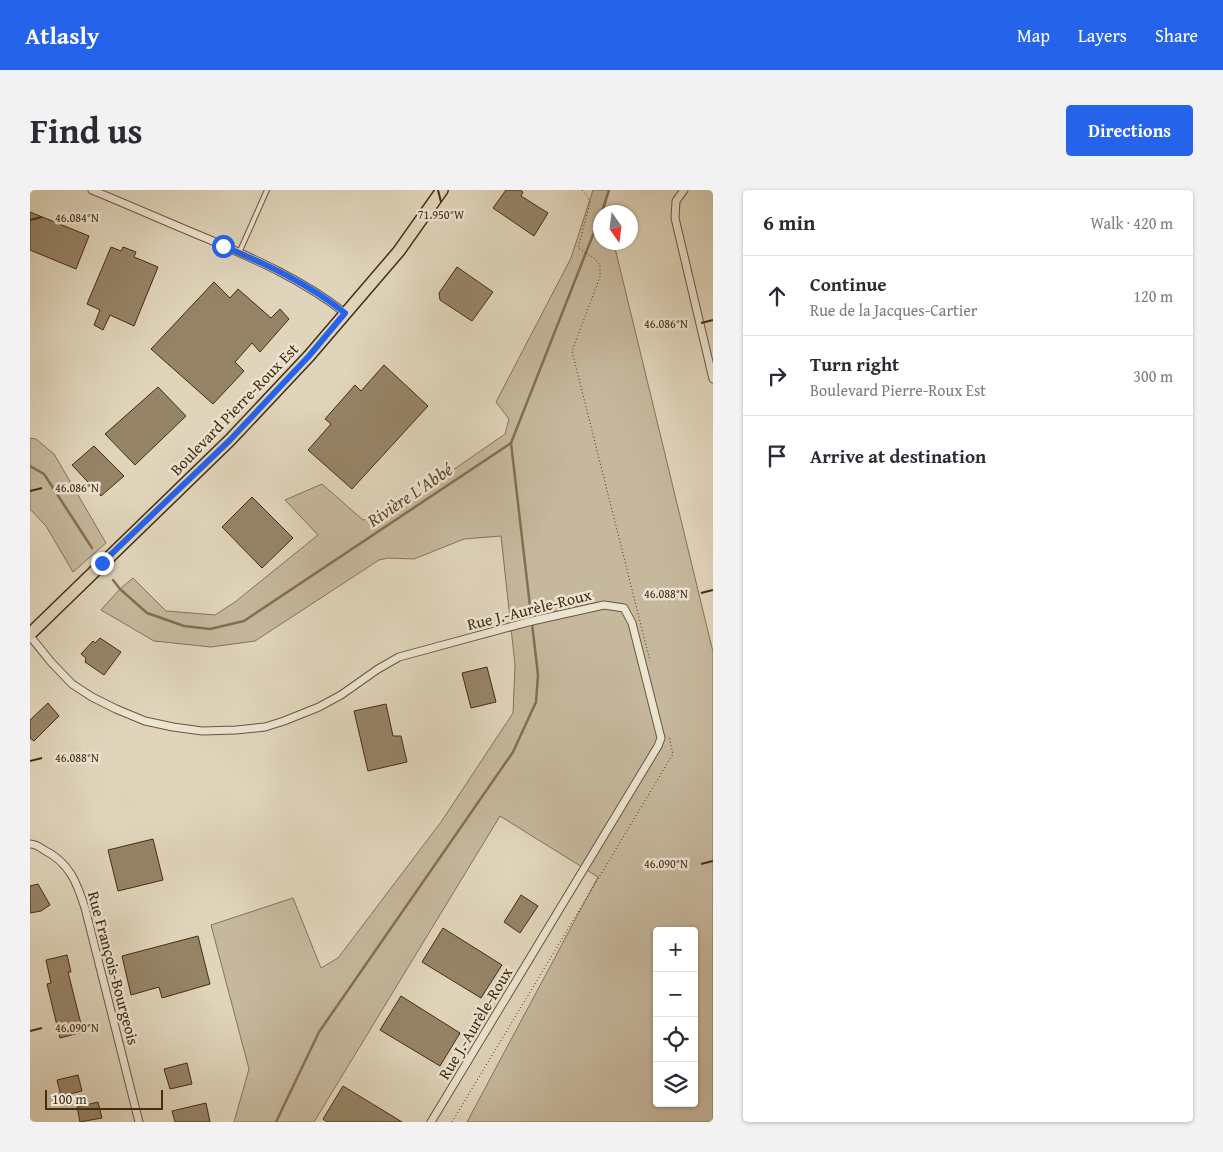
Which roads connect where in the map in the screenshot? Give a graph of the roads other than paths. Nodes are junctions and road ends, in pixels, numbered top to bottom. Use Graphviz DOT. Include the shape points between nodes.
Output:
graph roads {
  1 [pos="92,190"];
  2 [pos="266,190"];
  3 [pos="442,190"];
  4 [pos="684,190"];
  5 [pos="239,253"];
  6 [pos="345,313"];
  7 [pos="713,379"];
  8 [pos="30,635"];
  9 [pos="30,844"];
  10 [pos="140,1122"];
  11 [pos="431,1122"];
  1 -- 5 [label="street"];
  2 -- 5 [label="lane"];
  3 -- 6 [label="main road, Boulevard Pierre-Roux Est" via="399,251"];
  4 -- 7 [label="street" via="676,201 675,218"];
  5 -- 6 [label="street" via="296,280"];
  6 -- 8 [label="main road, Boulevard Pierre-Roux Est" via="230,440"];
  8 -- 11 [label="street, Rue J.-Aurèle-Roux" via="72,684 116,709 145,722 173,727 202,731 236,730 284,721 319,708 399,657 604,605 624,608 632,623 661,738 658,746"];
  9 -- 10 [label="street, Rue François-Bourgeois" via="50,852 63,863 78,887"];
}
